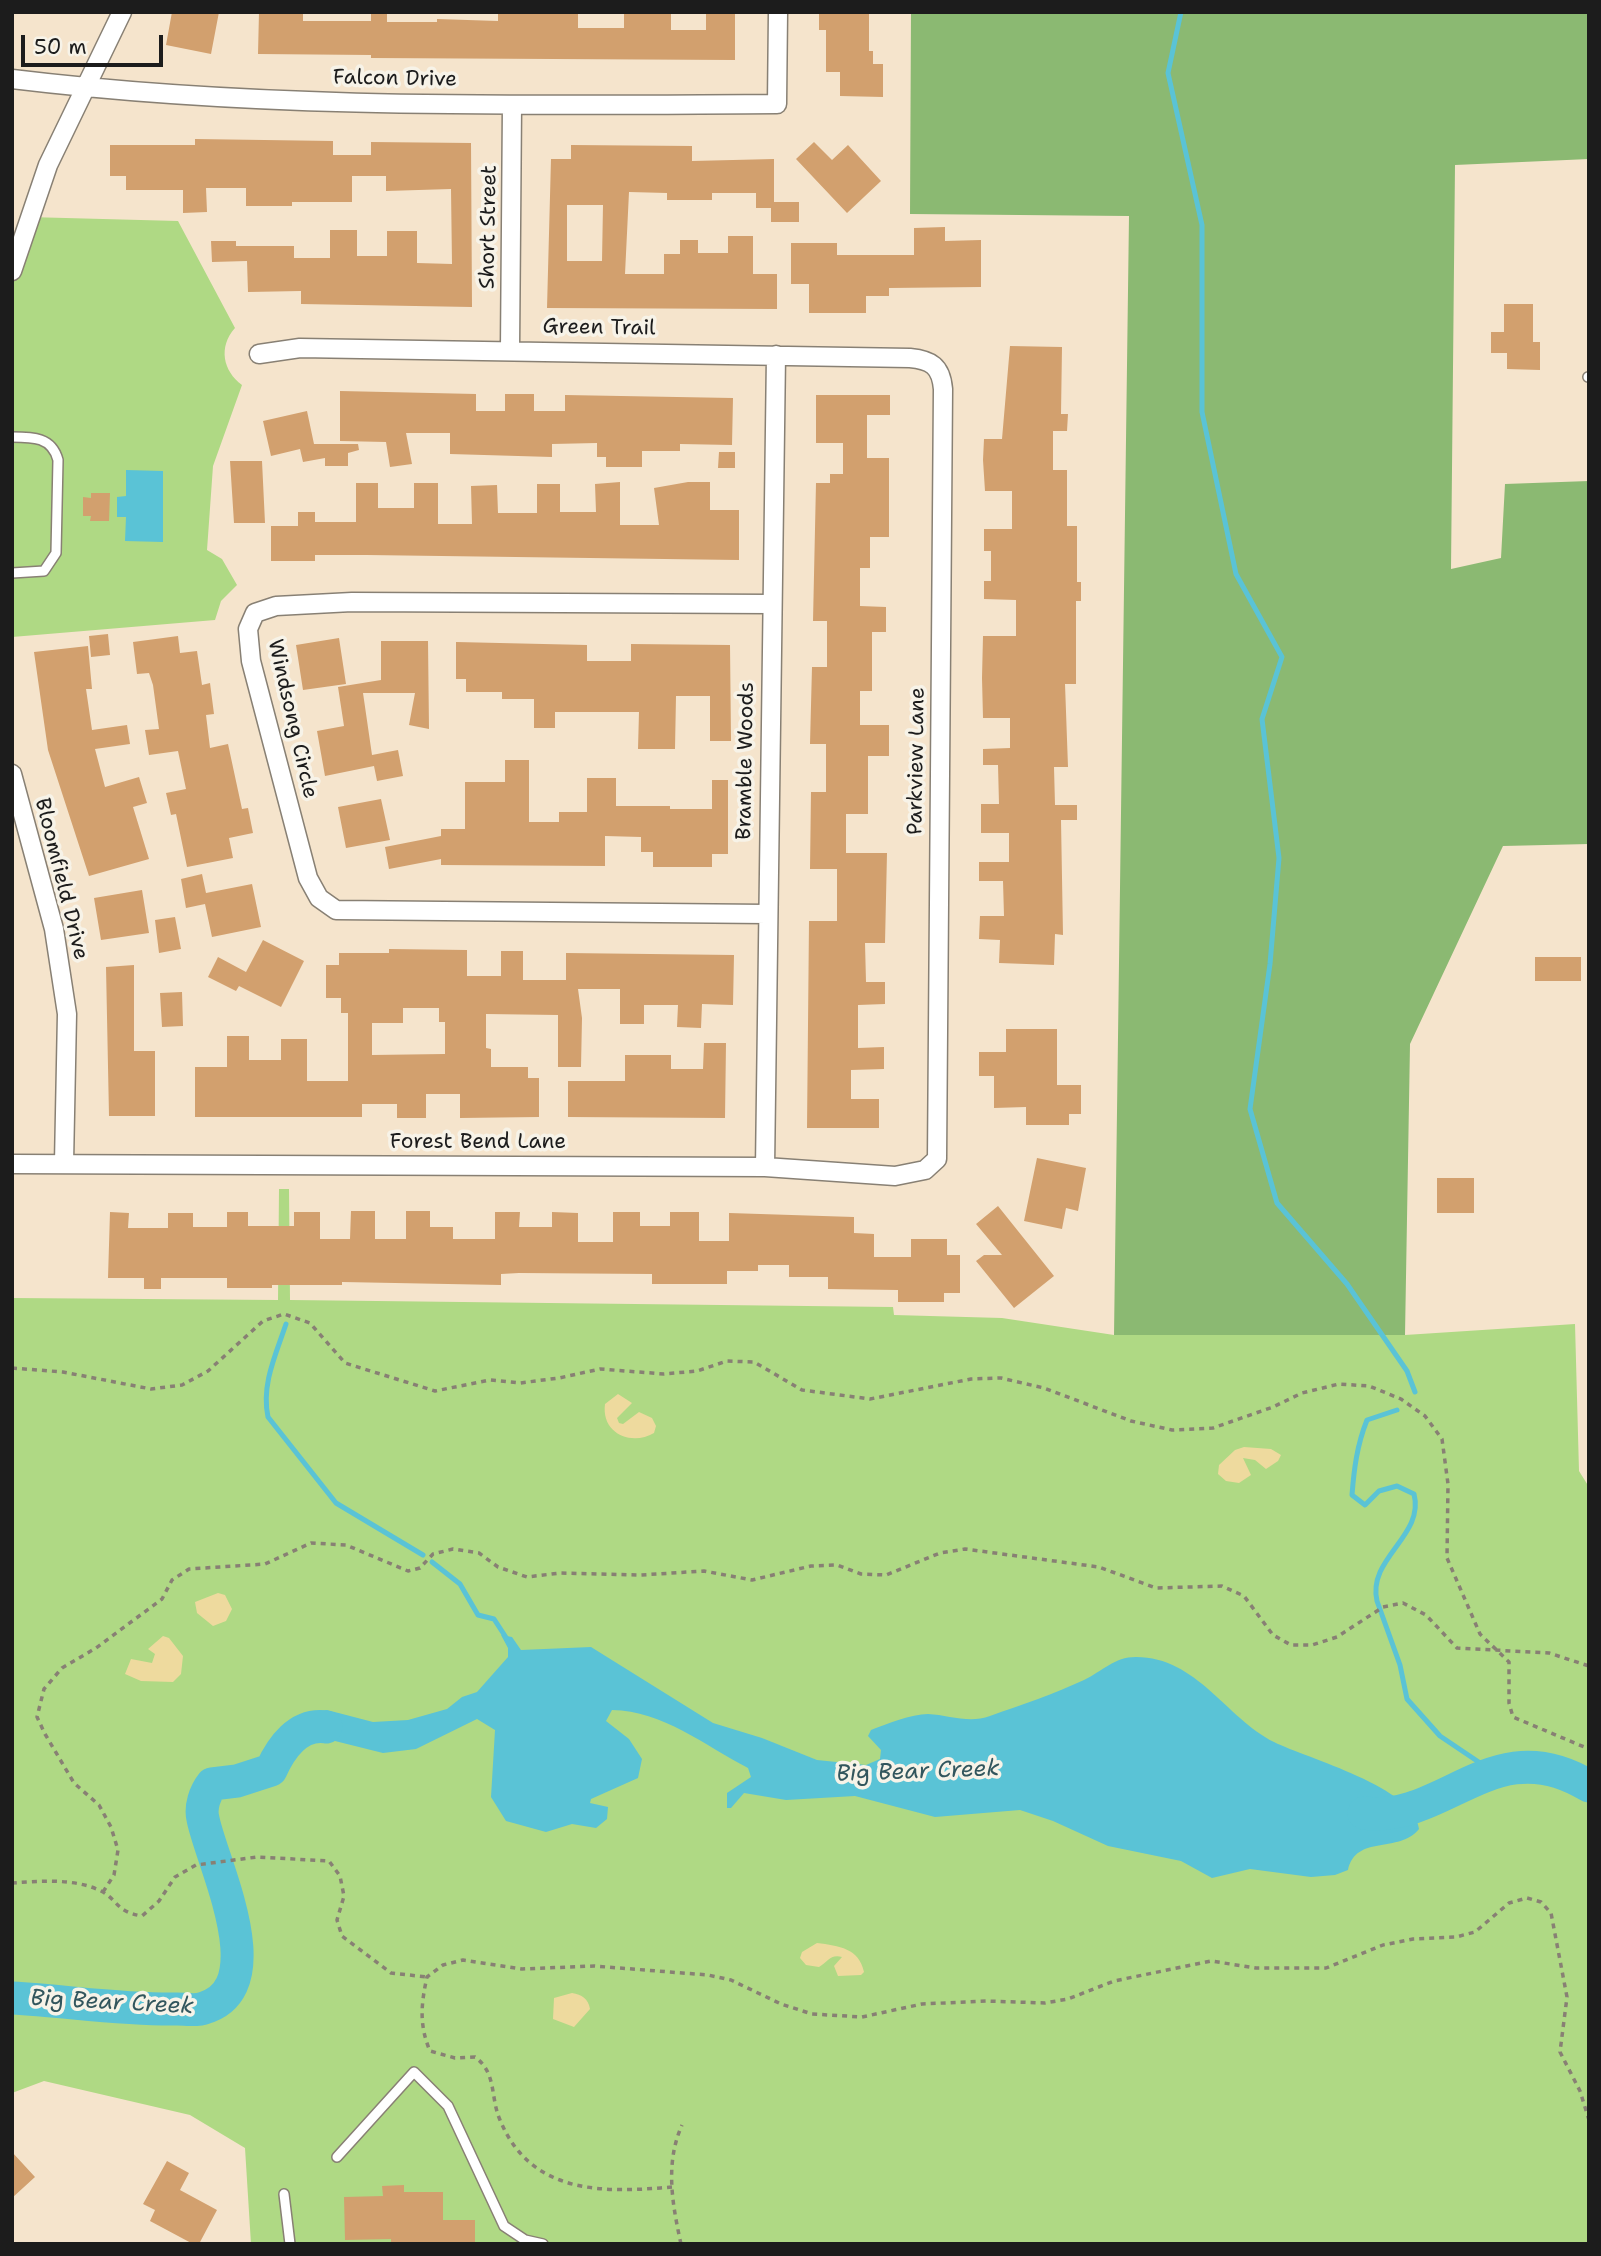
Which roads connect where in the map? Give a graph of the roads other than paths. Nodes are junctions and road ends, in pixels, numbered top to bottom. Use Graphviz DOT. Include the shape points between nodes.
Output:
graph roads {
  1 [pos="122,12"];
  2 [pos="778,12"];
  3 [pos="12,79"];
  4 [pos="85,88"];
  5 [pos="512,105"];
  6 [pos="12,271"];
  7 [pos="510,349"];
  8 [pos="259,355"];
  9 [pos="776,355"];
  10 [pos="936,366"];
  11 [pos="12,436"];
  12 [pos="12,573"];
  13 [pos="771,604"];
  14 [pos="12,774"];
  15 [pos="19,832"];
  16 [pos="767,914"];
  17 [pos="937,1159"];
  18 [pos="64,1163"];
  19 [pos="12,1164"];
  20 [pos="765,1167"];
  21 [pos="337,2157"];
  22 [pos="284,2194"];
  23 [pos="290,2244"];
  24 [pos="543,2244"];
  1 -- 4 [label="street"];
  2 -- 5 [label="street, Falcon Drive" via="777,104"];
  3 -- 4 [label="street, Falcon Drive"];
  4 -- 5 [label="street, Falcon Drive" via="220,98"];
  4 -- 6 [label="street" via="39,187"];
  5 -- 7 [label="street, Short Street"];
  7 -- 8 [label="street, Green Trail" via="300,348"];
  7 -- 9 [label="street, Green Trail"];
  9 -- 10 [label="street, Green Trail" via="926,359"];
  9 -- 13 [label="street, Bramble Woods"];
  10 -- 17 [label="street, Parkview Lane" via="943,389"];
  11 -- 12 [label="lane" via="47,442 58,460 56,553 44,571"];
  13 -- 16 [label="street, Bramble Woods"];
  13 -- 16 [label="street, Windsong Circle" via="276,606 255,613 248,629 251,661 308,878 319,898 335,909"];
  14 -- 15 [label="street, Bloomfield Drive"];
  15 -- 18 [label="street, Bloomfield Drive" via="54,929 66,1014"];
  16 -- 20 [label="street, Bramble Woods"];
  17 -- 20 [label="street, Forest Bend Lane" via="925,1170 895,1176"];
  18 -- 19 [label="street, Forest Bend Lane"];
  18 -- 20 [label="street, Forest Bend Lane"];
  21 -- 24 [label="lane" via="415,2072 448,2106 504,2226 525,2240"];
  22 -- 23 [label="lane"];
}
